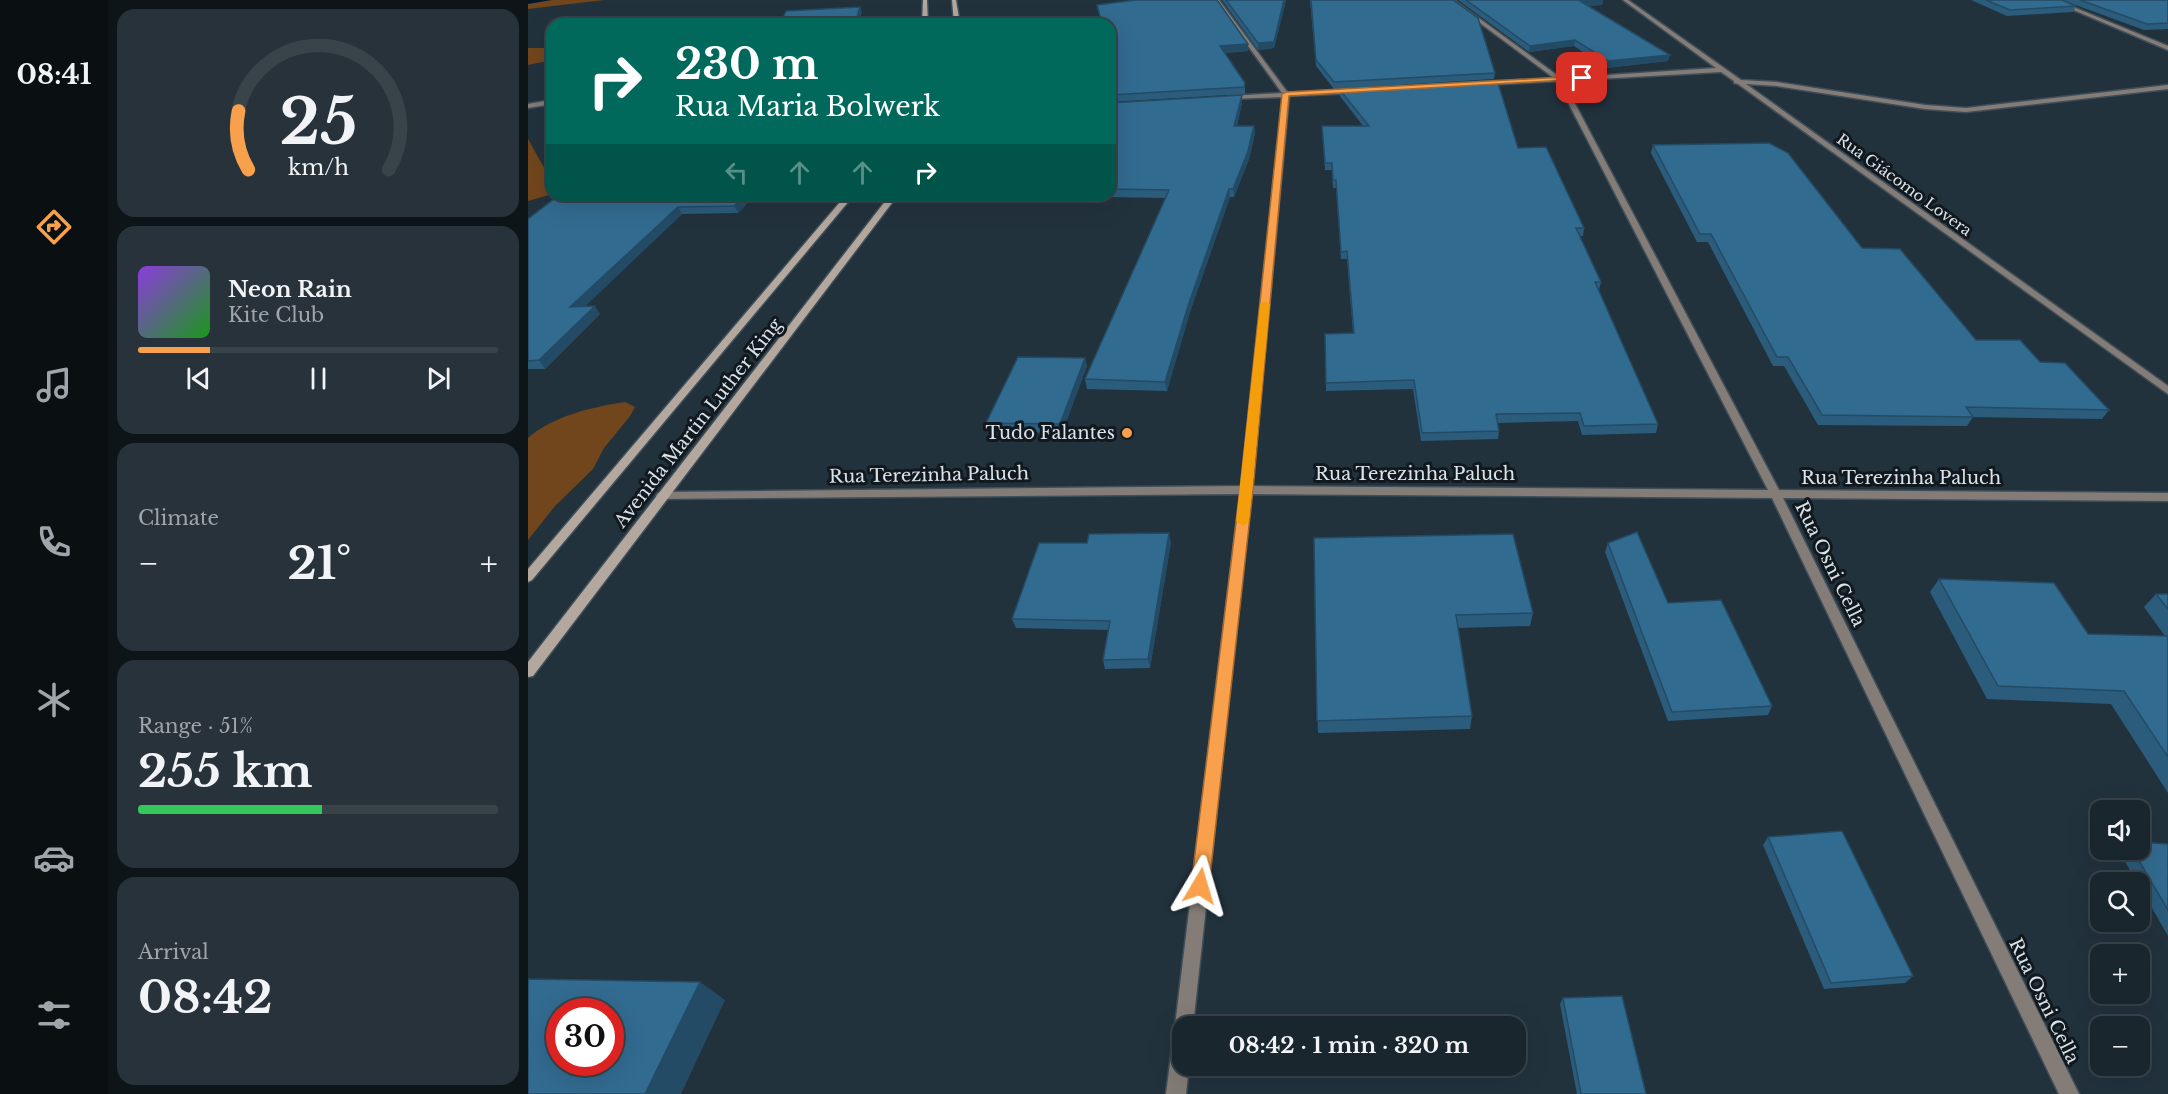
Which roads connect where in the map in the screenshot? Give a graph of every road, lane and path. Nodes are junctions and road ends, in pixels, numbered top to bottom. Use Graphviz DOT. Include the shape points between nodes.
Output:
graph roads {
  1 [pos="925,0"];
  2 [pos="954,0"];
  3 [pos="1216,0"];
  4 [pos="1451,0"];
  5 [pos="1625,0"];
  6 [pos="2052,0"];
  7 [pos="925,18"];
  8 [pos="956,18"];
  9 [pos="2168,48"];
  10 [pos="1720,70"];
  11 [pos="1559,80"];
  12 [pos="1736,82"];
  13 [pos="1476,84"];
  14 [pos="2168,87"];
  15 [pos="1357,91"];
  16 [pos="1286,94"];
  17 [pos="1216,99"];
  18 [pos="546,103"];
  19 [pos="528,106"];
  20 [pos="845,201"];
  21 [pos="889,201"];
  22 [pos="2168,391"];
  23 [pos="1246,490"];
  24 [pos="1776,495"];
  25 [pos="662,496"];
  26 [pos="2168,497"];
  27 [pos="528,577"];
  28 [pos="528,672"];
  29 [pos="1185,1016"];
  30 [pos="1178,1076"];
  31 [pos="1176,1094"];
  32 [pos="2069,1094"];
  1 -- 7 [label="main road"];
  2 -- 8 [label="main road"];
  3 -- 16 [label="street"];
  4 -- 11 [label="street, Rua Osni Cella"];
  5 -- 10 [label="street, Rua Giácomo Lovera"];
  6 -- 9 [label="street"];
  10 -- 11 [label="street"];
  10 -- 12 [label="street, Rua Giácomo Lovera"];
  11 -- 13 [label="street"];
  11 -- 24 [label="street, Rua Osni Cella"];
  12 -- 14 [label="street" via="1966,110"];
  12 -- 22 [label="street, Rua Giácomo Lovera"];
  15 -- 16 [label="street"];
  16 -- 17 [label="street"];
  16 -- 23 [label="street"];
  18 -- 19 [label="street"];
  20 -- 27 [label="main road, Avenida Martin Luther King"];
  21 -- 25 [label="main road, Avenida Martin Luther King"];
  23 -- 24 [label="street, Rua Terezinha Paluch"];
  23 -- 25 [label="street, Rua Terezinha Paluch"];
  23 -- 29 [label="street"];
  24 -- 26 [label="street, Rua Terezinha Paluch"];
  24 -- 32 [label="street, Rua Osni Cella"];
  25 -- 28 [label="main road, Avenida Martin Luther King"];
  30 -- 31 [label="street"];
}
